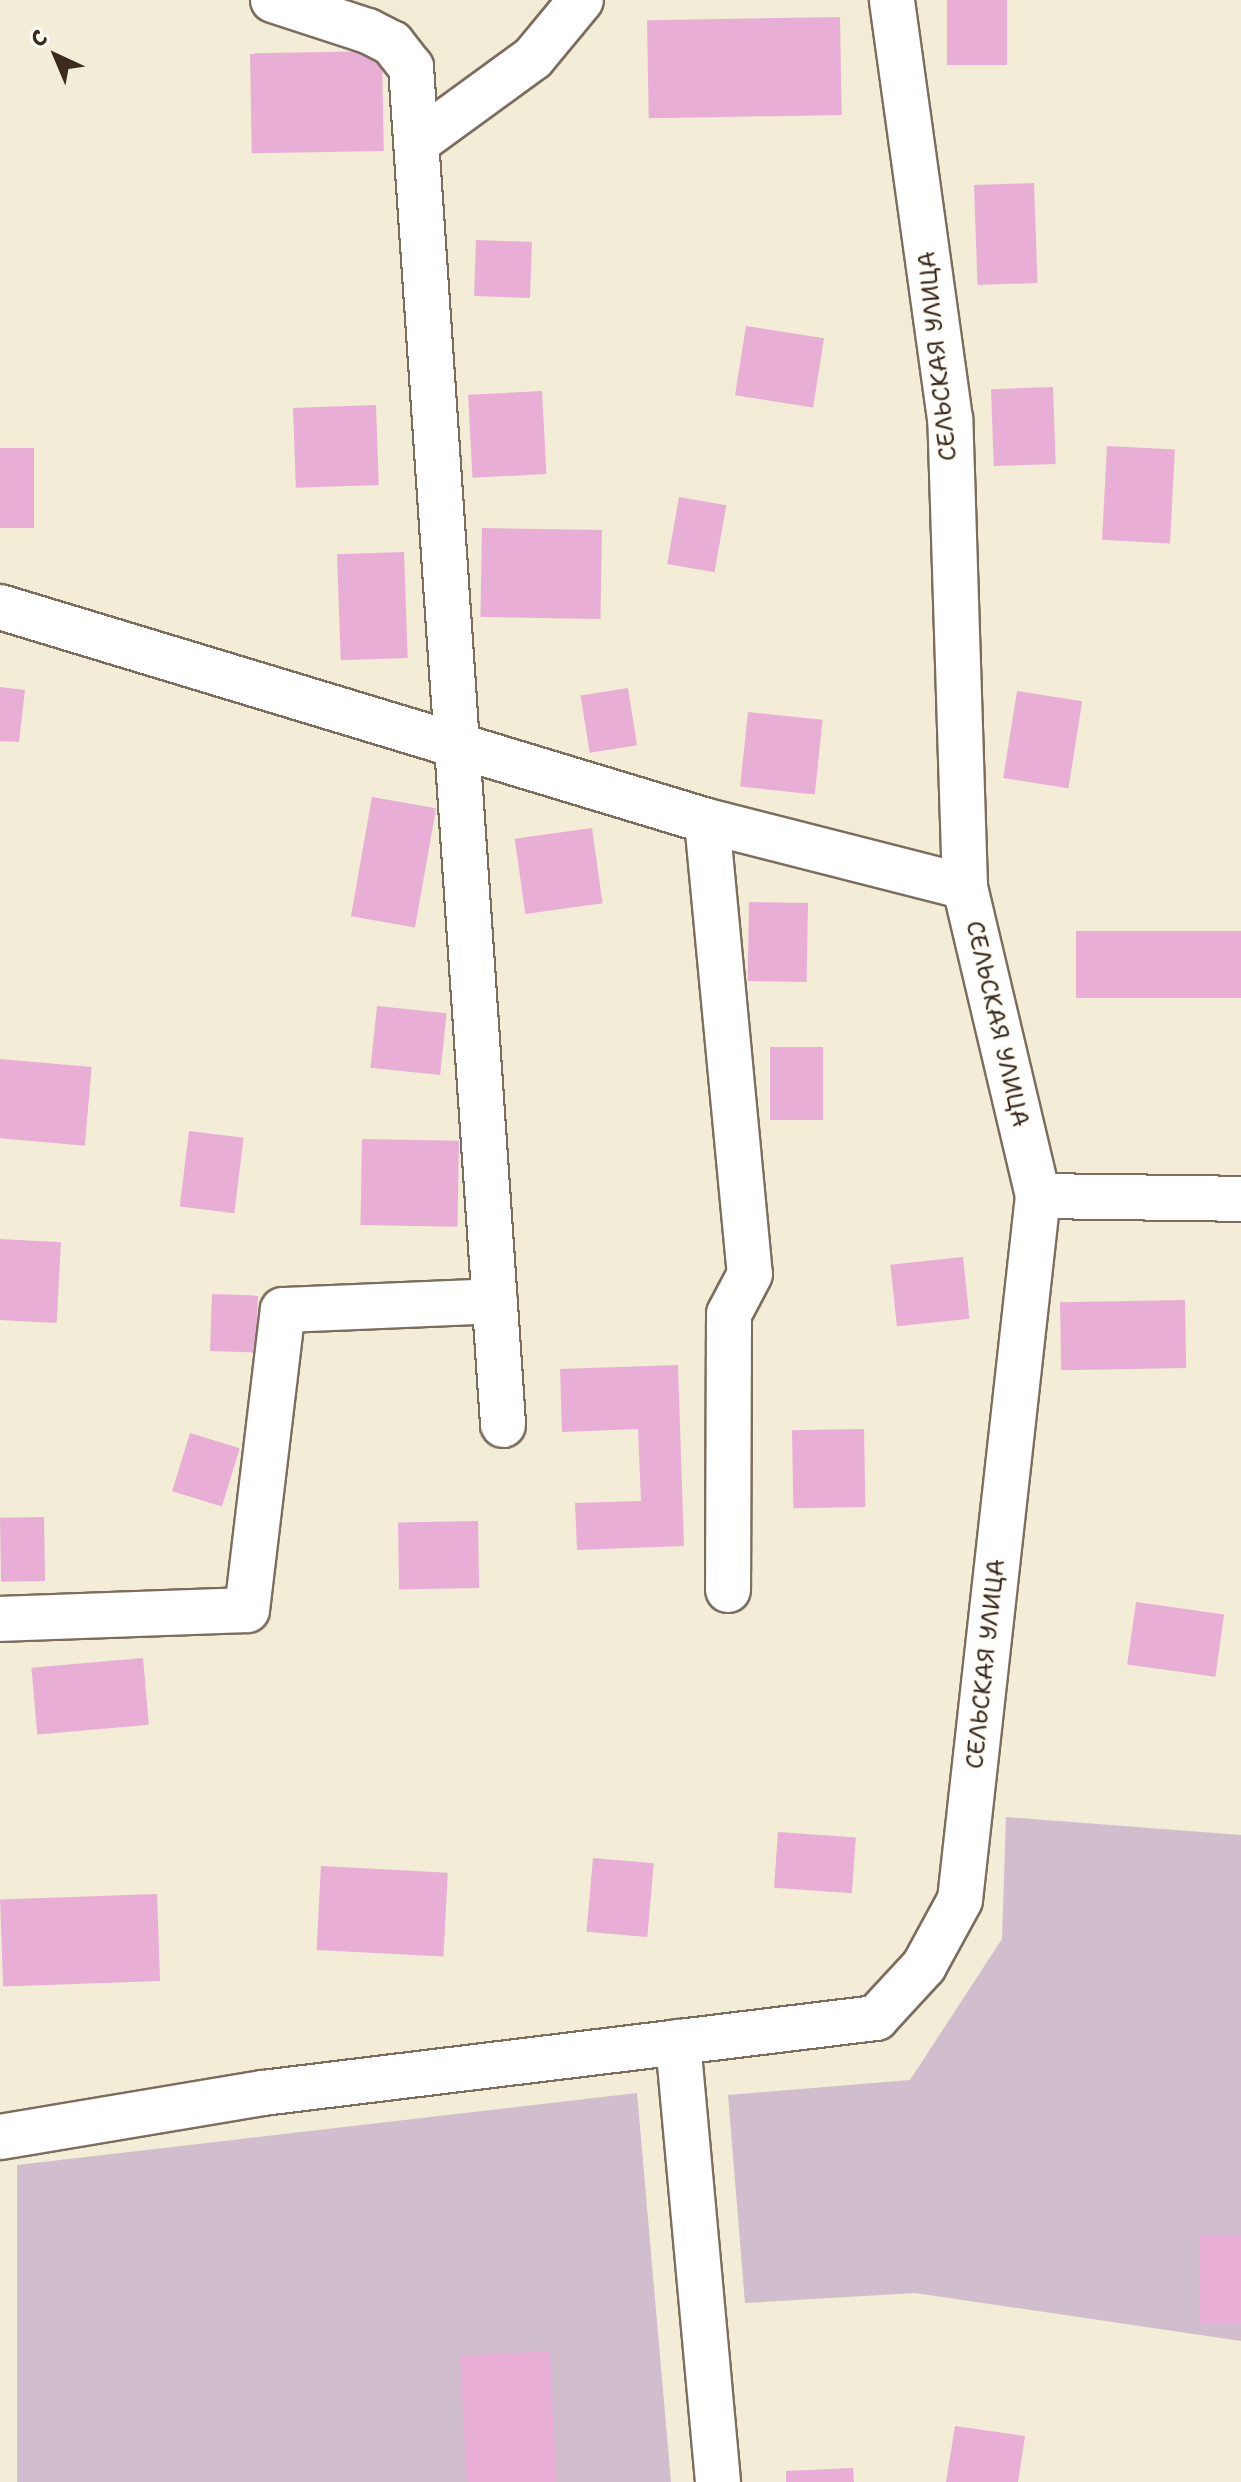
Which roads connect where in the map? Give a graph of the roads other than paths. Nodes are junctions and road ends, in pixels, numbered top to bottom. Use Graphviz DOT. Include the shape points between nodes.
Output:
graph roads {
  1 [pos="273,0"];
  2 [pos="581,0"];
  3 [pos="892,0"];
  4 [pos="419,141"];
  5 [pos="0,607"];
  6 [pos="460,743"];
  7 [pos="707,821"];
  8 [pos="965,887"];
  9 [pos="1038,1196"];
  10 [pos="1241,1199"];
  11 [pos="495,1301"];
  12 [pos="503,1425"];
  13 [pos="728,1590"];
  14 [pos="0,1619"];
  15 [pos="678,2042"];
  16 [pos="0,2137"];
  17 [pos="718,2482"];
  1 -- 4 [label="street" via="392,43 411,67"];
  2 -- 4 [label="street" via="533,58"];
  3 -- 8 [label="street, СЕЛЬСКАЯ УЛИЦА" via="950,419"];
  4 -- 6 [label="street"];
  5 -- 6 [label="street"];
  6 -- 7 [label="street"];
  6 -- 11 [label="street"];
  7 -- 8 [label="street"];
  7 -- 13 [label="street" via="750,1274 729,1314"];
  8 -- 9 [label="street, СЕЛЬСКАЯ УЛИЦА"];
  9 -- 10 [label="street"];
  9 -- 15 [label="street, СЕЛЬСКАЯ УЛИЦА" via="960,1900 924,1966 876,2018"];
  11 -- 12 [label="street"];
  11 -- 14 [label="street" via="283,1310 247,1610"];
  15 -- 16 [label="street" via="263,2093"];
  15 -- 17 [label="street"];
}
